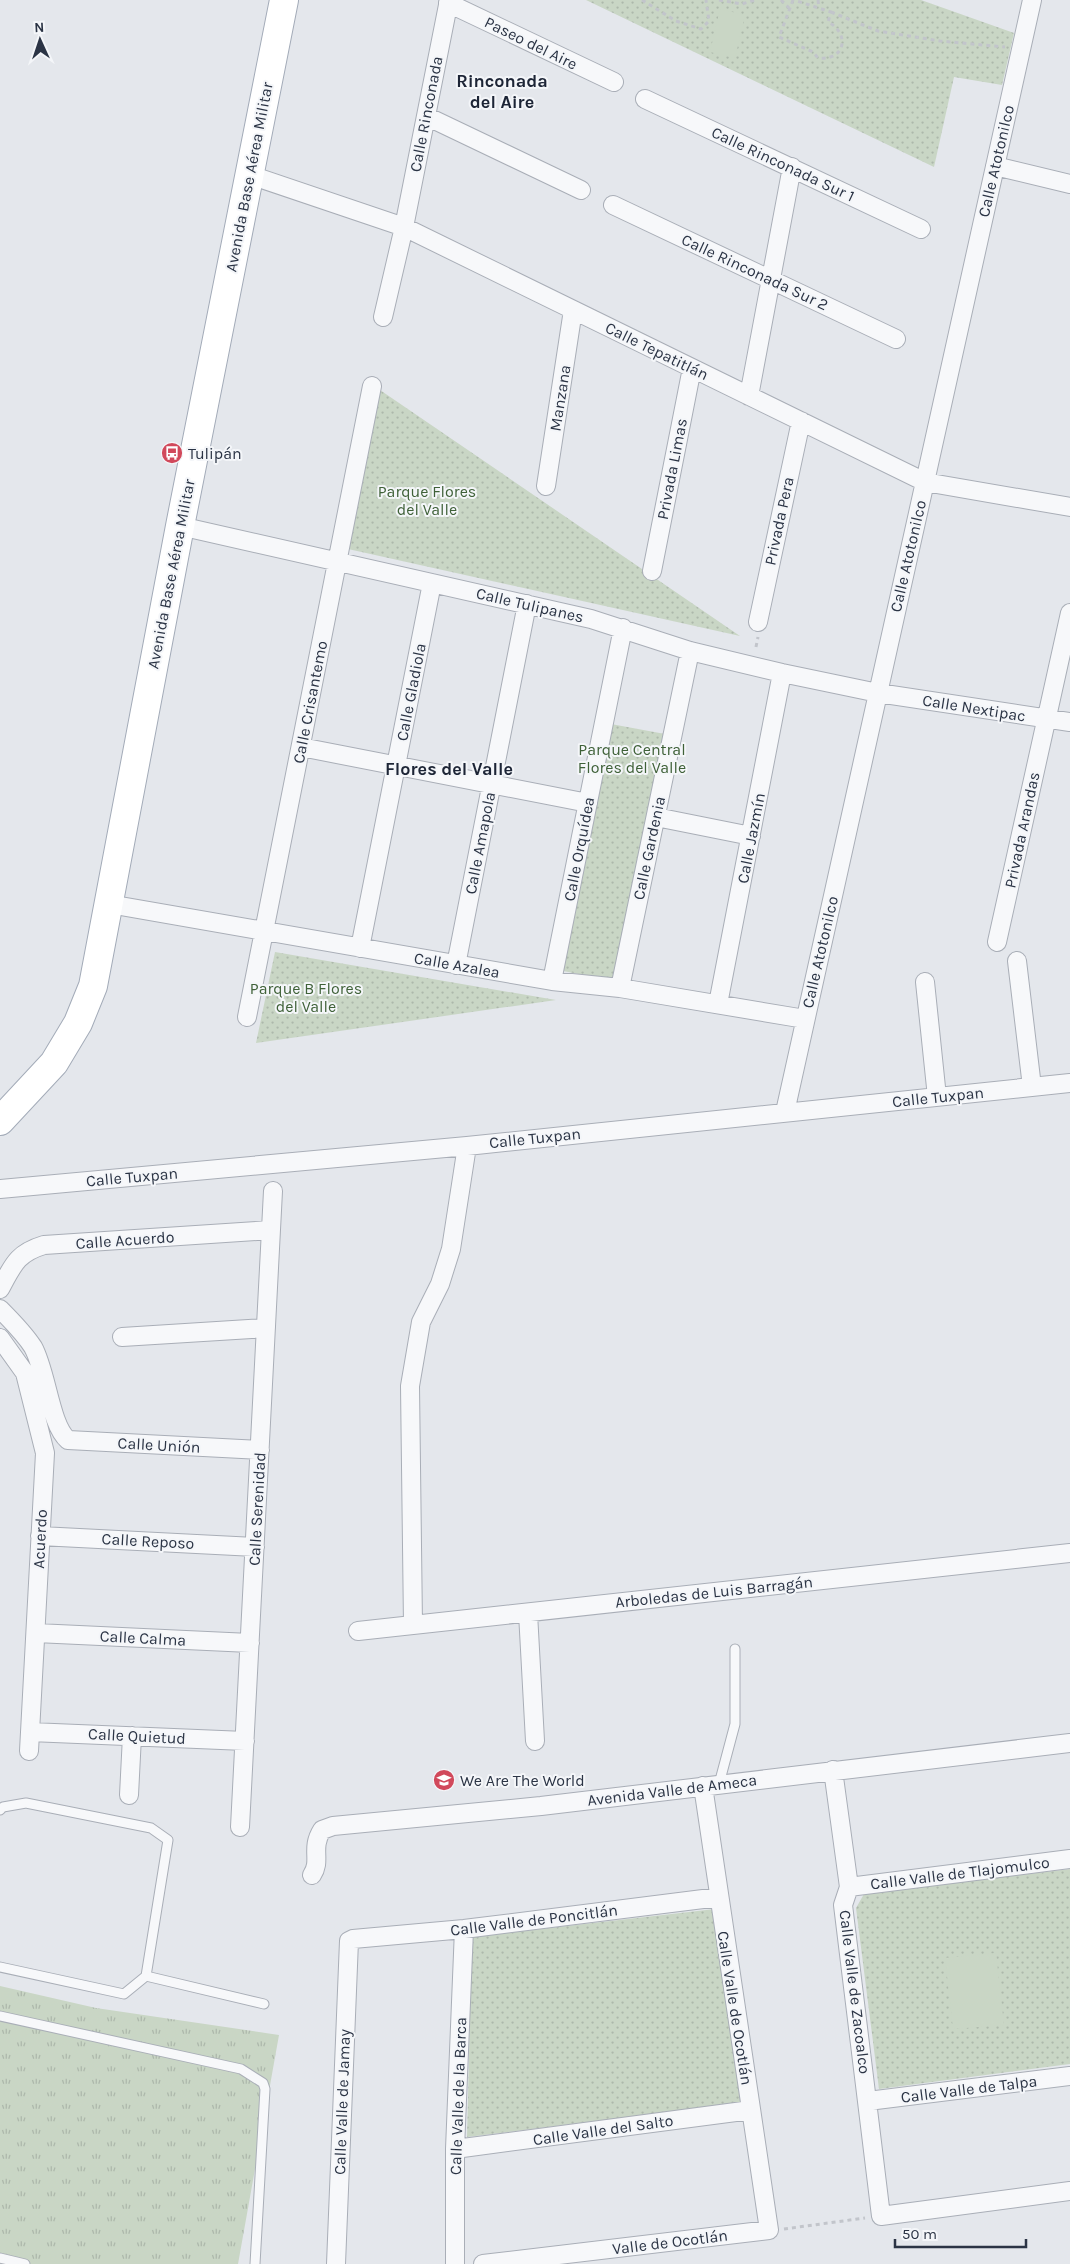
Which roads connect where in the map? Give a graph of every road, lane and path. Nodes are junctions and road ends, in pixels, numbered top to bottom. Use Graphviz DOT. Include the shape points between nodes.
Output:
graph roads {
  1 [pos="284,0"];
  2 [pos="642,0"];
  3 [pos="706,0"];
  4 [pos="719,0"];
  5 [pos="755,0"];
  6 [pos="781,0"];
  7 [pos="793,0"];
  8 [pos="818,0"];
  9 [pos="1032,0"];
  10 [pos="448,1"];
  11 [pos="789,8"];
  12 [pos="819,8"];
  13 [pos="831,12"];
  14 [pos="1020,51"];
  15 [pos="614,82"];
  16 [pos="645,99"];
  17 [pos="426,116"];
  18 [pos="995,166"];
  19 [pos="792,167"];
  20 [pos="250,175"];
  21 [pos="1070,184"];
  22 [pos="581,190"];
  23 [pos="613,205"];
  24 [pos="404,227"];
  25 [pos="920,229"];
  26 [pos="771,280"];
  27 [pos="573,310"];
  28 [pos="383,317"];
  29 [pos="896,340"];
  30 [pos="692,368"];
  31 [pos="372,386"];
  32 [pos="749,396"];
  33 [pos="801,421"];
  34 [pos="925,482"];
  35 [pos="546,486"];
  36 [pos="1070,507"];
  37 [pos="180,526"];
  38 [pos="337,561"];
  39 [pos="652,571"];
  40 [pos="432,583"];
  41 [pos="527,604"];
  42 [pos="1070,613"];
  43 [pos="758,622"];
  44 [pos="623,628"];
  45 [pos="690,651"];
  46 [pos="782,673"];
  47 [pos="878,693"];
  48 [pos="1046,718"];
  49 [pos="1070,722"];
  50 [pos="300,747"];
  51 [pos="396,766"];
  52 [pos="491,785"];
  53 [pos="588,803"];
  54 [pos="656,817"];
  55 [pos="751,836"];
  56 [pos="110,904"];
  57 [pos="264,931"];
  58 [pos="997,942"];
  59 [pos="360,948"];
  60 [pos="1017,961"];
  61 [pos="456,965"];
  62 [pos="552,981"];
  63 [pos="924,982"];
  64 [pos="620,988"];
  65 [pos="718,1004"];
  66 [pos="247,1017"];
  67 [pos="805,1019"];
  68 [pos="1070,1083"];
  69 [pos="1032,1087"];
  70 [pos="937,1097"];
  71 [pos="785,1112"];
  72 [pos="0,1122"];
  73 [pos="467,1146"];
  74 [pos="0,1189"];
  75 [pos="273,1191"];
  76 [pos="271,1230"];
  77 [pos="0,1289"];
  78 [pos="0,1309"];
  79 [pos="266,1328"];
  80 [pos="122,1337"];
  81 [pos="0,1338"];
  82 [pos="61,1434"];
  83 [pos="43,1442"];
  84 [pos="260,1450"];
  85 [pos="40,1536"];
  86 [pos="255,1546"];
  87 [pos="1070,1553"];
  88 [pos="528,1613"];
  89 [pos="413,1625"];
  90 [pos="358,1631"];
  91 [pos="36,1632"];
  92 [pos="250,1643"];
  93 [pos="735,1649"];
  94 [pos="30,1732"];
  95 [pos="132,1736"];
  96 [pos="535,1740"];
  97 [pos="245,1741"];
  98 [pos="1070,1743"];
  99 [pos="29,1751"];
  100 [pos="833,1770"];
  101 [pos="711,1785"];
  102 [pos="130,1795"];
  103 [pos="0,1810"];
  104 [pos="240,1827"];
  105 [pos="1070,1859"];
  106 [pos="312,1875"];
  107 [pos="849,1887"];
  108 [pos="719,1898"];
  109 [pos="464,1929"];
  110 [pos="349,1941"];
  111 [pos="0,1967"];
  112 [pos="146,1976"];
  113 [pos="264,2004"];
  114 [pos="0,2016"];
  115 [pos="1070,2076"];
  116 [pos="868,2101"];
  117 [pos="750,2110"];
  118 [pos="455,2150"];
  119 [pos="1070,2191"];
  120 [pos="881,2216"];
  121 [pos="769,2230"];
  122 [pos="0,2258"];
  123 [pos="25,2264"];
  124 [pos="255,2264"];
  125 [pos="336,2264"];
  126 [pos="455,2264"];
  127 [pos="482,2264"];
  1 -- 20 [label="main road, Avenida Base Aérea Militar"];
  2 -- 3 [label="path" via="676,21 701,29 709,21"];
  4 -- 5 [label="path" via="742,4"];
  6 -- 11 [label="path"];
  7 -- 11 [label="path"];
  7 -- 12 [label="path"];
  8 -- 12 [label="path"];
  9 -- 14 [label="street, Calle Atotonilco"];
  10 -- 15 [label="street, Paseo del Aire"];
  10 -- 17 [label="street, Calle Rinconada"];
  11 -- 13 [label="path" via="778,37 813,52 818,58 829,59 839,53 842,46 836,26 828,22"];
  12 -- 13 [label="path"];
  13 -- 14 [label="path" via="878,32 995,45"];
  14 -- 18 [label="street, Calle Atotonilco"];
  16 -- 19 [label="street, Calle Rinconada Sur 1"];
  17 -- 22 [label="street"];
  17 -- 24 [label="street, Calle Rinconada"];
  18 -- 21 [label="street"];
  18 -- 34 [label="street, Calle Atotonilco"];
  19 -- 25 [label="street, Calle Rinconada Sur 1"];
  19 -- 26 [label="street"];
  20 -- 24 [label="street, Calle Tepatitlán"];
  20 -- 37 [label="main road, Avenida Base Aérea Militar"];
  23 -- 26 [label="street, Calle Rinconada Sur 2"];
  24 -- 27 [label="street, Calle Tepatitlán"];
  24 -- 28 [label="street, Calle Rinconada"];
  26 -- 29 [label="street, Calle Rinconada Sur 2"];
  26 -- 32 [label="street"];
  27 -- 30 [label="street, Calle Tepatitlán"];
  27 -- 35 [label="street, Manzana"];
  30 -- 32 [label="street, Calle Tepatitlán"];
  30 -- 39 [label="street, Privada Limas"];
  31 -- 38 [label="street, Calle Crisantemo"];
  32 -- 33 [label="street, Calle Tepatitlán"];
  33 -- 34 [label="street, Calle Tepatitlán"];
  33 -- 43 [label="street, Privada Pera"];
  34 -- 36 [label="street, Calle Tepatitlán"];
  34 -- 47 [label="street, Calle Atotonilco"];
  37 -- 38 [label="street, Calle Tulipanes"];
  37 -- 56 [label="main road, Avenida Base Aérea Militar"];
  38 -- 40 [label="street, Calle Tulipanes"];
  38 -- 50 [label="street, Calle Crisantemo"];
  40 -- 41 [label="street, Calle Tulipanes"];
  40 -- 51 [label="street, Calle Gladiola"];
  41 -- 44 [label="street, Calle Tulipanes"];
  41 -- 52 [label="street, Calle Amapola"];
  42 -- 48 [label="street, Privada Arandas"];
  44 -- 45 [label="street, Calle Tulipanes"];
  44 -- 53 [label="street, Calle Orquídea"];
  45 -- 46 [label="street, Calle Tulipanes"];
  45 -- 54 [label="street, Calle Gardenia"];
  46 -- 47 [label="street, Calle Tulipanes"];
  46 -- 55 [label="street, Calle Jazmín"];
  47 -- 48 [label="street, Calle Nextipac"];
  47 -- 67 [label="street, Calle Atotonilco"];
  48 -- 49 [label="street, Calle Nextipac"];
  48 -- 58 [label="street, Privada Arandas"];
  50 -- 51 [label="street"];
  50 -- 57 [label="street, Calle Crisantemo"];
  51 -- 52 [label="street"];
  51 -- 59 [label="street, Calle Gladiola"];
  52 -- 53 [label="street"];
  52 -- 61 [label="street, Calle Amapola"];
  53 -- 62 [label="street, Calle Orquídea"];
  54 -- 55 [label="street"];
  54 -- 64 [label="street, Calle Gardenia"];
  55 -- 65 [label="street, Calle Jazmín"];
  56 -- 57 [label="street, Calle Azalea"];
  56 -- 72 [label="main road, Avenida Base Aérea Militar" via="93,986 78,1023 54,1063"];
  57 -- 59 [label="street, Calle Azalea"];
  57 -- 66 [label="street, Calle Crisantemo"];
  59 -- 61 [label="street, Calle Azalea"];
  60 -- 69 [label="street"];
  61 -- 62 [label="street, Calle Azalea"];
  62 -- 64 [label="street, Calle Azalea"];
  63 -- 70 [label="street"];
  64 -- 65 [label="street, Calle Azalea"];
  65 -- 67 [label="street, Calle Azalea"];
  67 -- 71 [label="street, Calle Atotonilco"];
  68 -- 69 [label="street, Calle Tuxpan"];
  69 -- 70 [label="street, Calle Tuxpan"];
  70 -- 71 [label="street, Calle Tuxpan"];
  71 -- 73 [label="street, Calle Tuxpan"];
  73 -- 74 [label="street, Calle Tuxpan"];
  73 -- 89 [label="street" via="451,1249 440,1284 421,1322 410,1386"];
  75 -- 76 [label="street, Calle Serenidad"];
  76 -- 77 [label="street, Calle Acuerdo" via="44,1246 27,1250 15,1262"];
  76 -- 79 [label="street, Calle Serenidad"];
  78 -- 82 [label="street" via="33,1348"];
  79 -- 80 [label="street"];
  79 -- 84 [label="street, Calle Serenidad"];
  81 -- 83 [label="street, Acuerdo" via="25,1373"];
  82 -- 83 [label="street"];
  82 -- 84 [label="street, Calle Unión" via="68,1440"];
  83 -- 85 [label="street, Acuerdo"];
  84 -- 86 [label="street, Calle Serenidad"];
  85 -- 86 [label="street, Calle Reposo"];
  85 -- 91 [label="street, Acuerdo"];
  86 -- 92 [label="street, Calle Serenidad"];
  87 -- 88 [label="street, Arboledas de Luis Barragán"];
  88 -- 89 [label="street, Arboledas de Luis Barragán"];
  88 -- 96 [label="street"];
  89 -- 90 [label="street, Arboledas de Luis Barragán"];
  91 -- 92 [label="street, Calle Calma"];
  91 -- 94 [label="street, Acuerdo"];
  92 -- 97 [label="street, Calle Serenidad"];
  93 -- 101 [label="lane" via="735,1724"];
  94 -- 95 [label="street, Calle Quietud"];
  94 -- 99 [label="street, Acuerdo"];
  95 -- 97 [label="street, Calle Quietud"];
  95 -- 102 [label="street"];
  97 -- 104 [label="street, Calle Serenidad"];
  98 -- 100 [label="street, Avenida Valle de Ameca"];
  100 -- 101 [label="street, Avenida Valle de Ameca"];
  100 -- 107 [label="street, Calle Valle de Zacoalco"];
  101 -- 106 [label="street, Avenida Valle de Ameca" via="334,1826 322,1830 315,1841 316,1869"];
  101 -- 108 [label="street, Calle Valle de Ocotlán"];
  103 -- 112 [label="lane" via="26,1803 151,1828 168,1840"];
  105 -- 107 [label="street, Calle Valle de Tlajomulco"];
  107 -- 116 [label="street, Calle Valle de Zacoalco" via="843,1905"];
  108 -- 109 [label="street, Calle Valle de Poncitlán"];
  108 -- 117 [label="street, Calle Valle de Ocotlán"];
  109 -- 110 [label="street, Calle Valle de Poncitlán"];
  109 -- 118 [label="street, Calle Valle de la Barca"];
  110 -- 125 [label="street, Calle Valle de Jamay"];
  111 -- 112 [label="lane" via="124,1994"];
  112 -- 113 [label="lane"];
  114 -- 124 [label="lane" via="241,2069 263,2083"];
  115 -- 116 [label="street, Calle Valle de Talpa"];
  116 -- 120 [label="street, Calle Valle de Zacoalco"];
  117 -- 118 [label="street, Calle Valle del Salto"];
  117 -- 121 [label="street, Calle Valle de Ocotlán"];
  118 -- 126 [label="street, Calle Valle de la Barca"];
  119 -- 120 [label="street"];
  120 -- 121 [label="path"];
  121 -- 127 [label="street, Valle de Ocotlán"];
  122 -- 123 [label="lane"];
}
